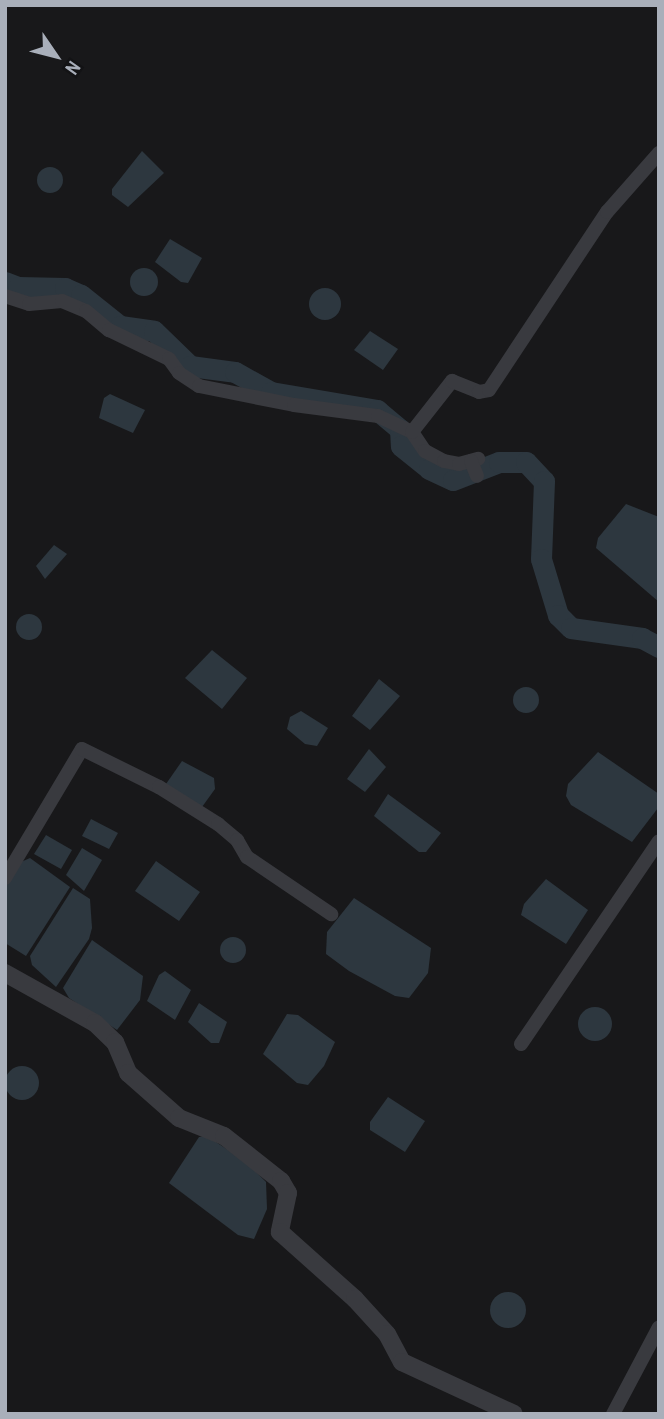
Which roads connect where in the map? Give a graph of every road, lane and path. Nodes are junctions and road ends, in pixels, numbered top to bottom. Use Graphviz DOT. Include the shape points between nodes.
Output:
graph roads {
  1 [pos="659,153"];
  2 [pos="5,296"];
  3 [pos="412,432"];
  4 [pos="475,465"];
  5 [pos="659,841"];
  6 [pos="5,878"];
  7 [pos="331,914"];
  8 [pos="5,973"];
  9 [pos="521,1044"];
  10 [pos="659,1327"];
  11 [pos="514,1414"];
  12 [pos="613,1414"];
  1 -- 3 [label="street" via="607,212 489,390 479,392 452,381"];
  2 -- 3 [label="street" via="29,304 62,301 79,307 109,330 169,359 179,373 199,386 311,400 378,415"];
  3 -- 4 [label="street" via="425,450 444,461"];
  5 -- 9 [label="street"];
  6 -- 7 [label="street" via="82,750 218,824 263,869 272,870"];
  8 -- 11 [label="street" via="95,1023 115,1042 128,1073 178,1118 224,1136 281,1181 288,1192 280,1232 355,1299 387,1334 402,1362"];
  10 -- 12 [label="street"];
}
